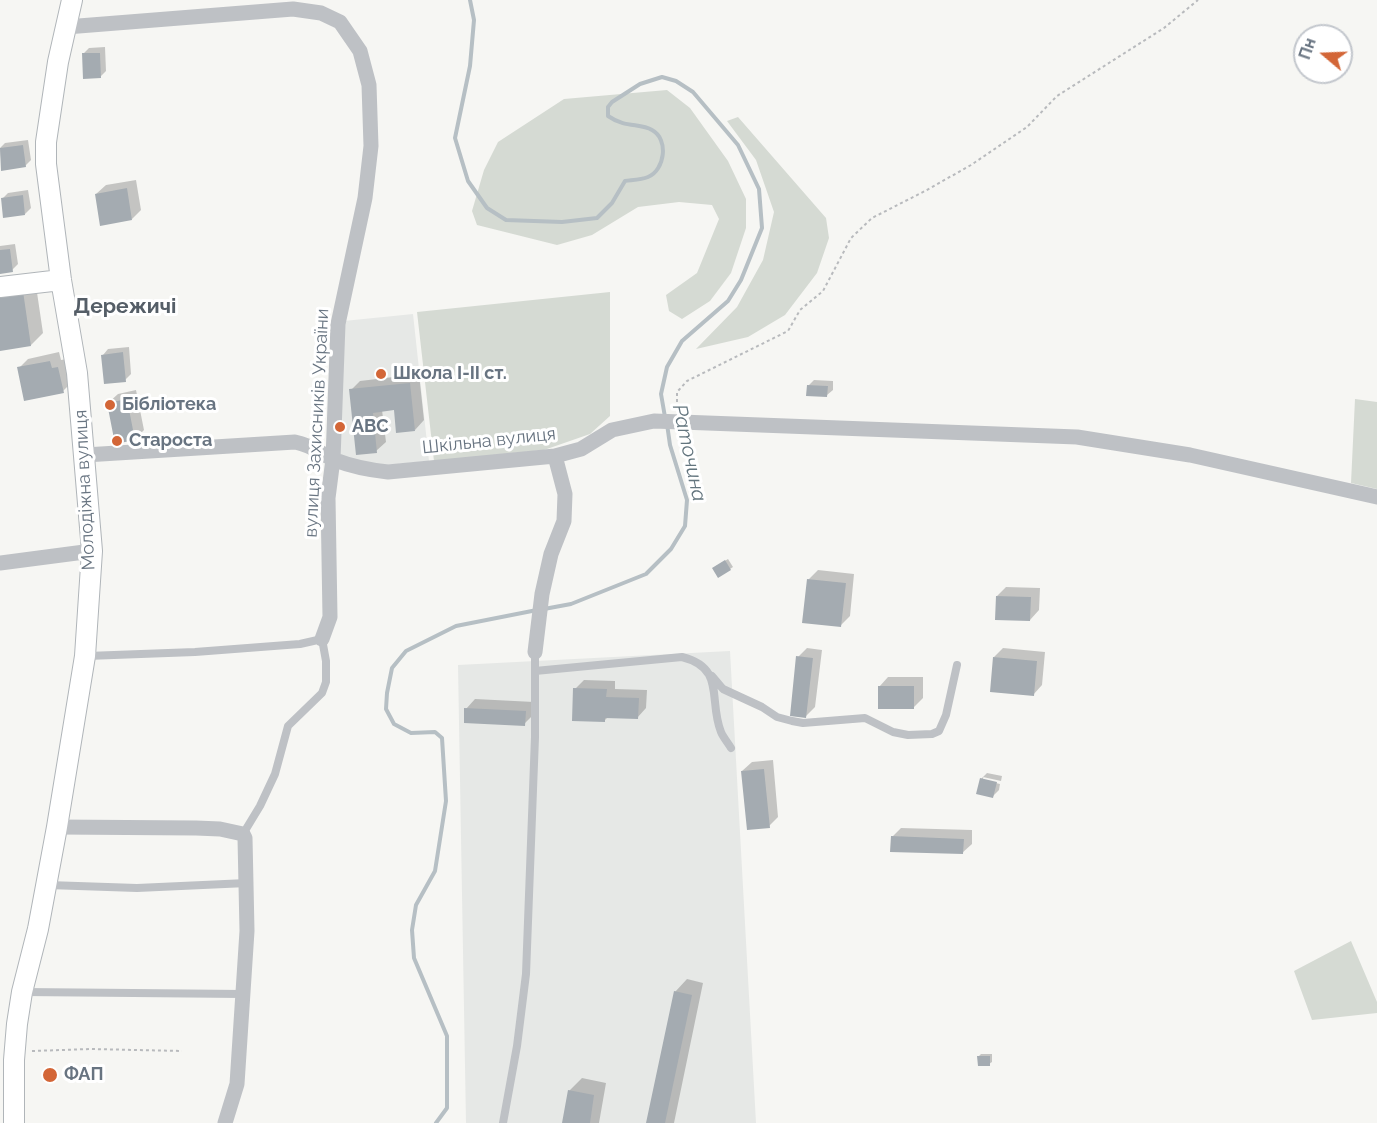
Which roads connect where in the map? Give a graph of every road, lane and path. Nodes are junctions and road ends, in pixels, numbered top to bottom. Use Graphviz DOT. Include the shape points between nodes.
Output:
graph roads {
  1 [pos="72,0"];
  2 [pos="1198,0"];
  3 [pos="66,27"];
  4 [pos="61,280"];
  5 [pos="0,287"];
  6 [pos="681,422"];
  7 [pos="85,455"];
  8 [pos="555,456"];
  9 [pos="333,459"];
  10 [pos="1377,497"];
  11 [pos="92,551"];
  12 [pos="0,563"];
  13 [pos="322,639"];
  14 [pos="535,652"];
  15 [pos="85,656"];
  16 [pos="957,665"];
  17 [pos="534,671"];
  18 [pos="712,676"];
  19 [pos="731,748"];
  20 [pos="57,827"];
  21 [pos="243,834"];
  22 [pos="247,883"];
  23 [pos="46,885"];
  24 [pos="22,992"];
  25 [pos="243,994"];
  26 [pos="15,1051"];
  27 [pos="182,1051"];
  28 [pos="14,1123"];
  29 [pos="225,1123"];
  30 [pos="503,1123"];
  1 -- 3 [label="street, Молодіжна вулиця"];
  2 -- 6 [label="path" via="1164,28 1065,91 1027,127 971,165 872,218 851,238 823,291 800,310 788,331 687,381 677,392"];
  3 -- 4 [label="street, Молодіжна вулиця" via="46,142"];
  3 -- 9 [label="street, вулиця Захисників України" via="293,9 321,12 340,22 360,51 369,85 371,146 338,324"];
  4 -- 5 [label="street"];
  4 -- 7 [label="street, Молодіжна вулиця" via="78,373"];
  6 -- 8 [label="street, Шкільна вулиця" via="654,421 612,430 581,449"];
  6 -- 10 [label="street, Шкільна вулиця" via="1077,437 1190,454"];
  7 -- 9 [label="street, Шкільна вулиця" via="295,442 312,446"];
  7 -- 11 [label="street, Молодіжна вулиця"];
  8 -- 9 [label="street, Шкільна вулиця" via="388,472 363,470"];
  8 -- 14 [label="street" via="565,494 564,521 542,594"];
  9 -- 13 [label="street, вулиця Захисників України" via="328,498 330,617"];
  11 -- 12 [label="street"];
  11 -- 15 [label="street, Молодіжна вулиця"];
  13 -- 15 [label="lane" via="195,652"];
  13 -- 21 [label="lane, вулиця Захисників України" via="327,661 322,693 288,726 275,774"];
  14 -- 17 [label="lane"];
  15 -- 20 [label="street, Молодіжна вулиця"];
  16 -- 18 [label="lane" via="946,715 939,731 932,734 893,732 865,718 792,721 723,689"];
  17 -- 18 [label="lane" via="682,657 703,666"];
  17 -- 30 [label="lane" via="526,974"];
  18 -- 19 [label="lane" via="721,732"];
  20 -- 21 [label="street" via="208,828"];
  20 -- 23 [label="street, Молодіжна вулиця"];
  21 -- 22 [label="street"];
  22 -- 23 [label="lane" via="137,888"];
  22 -- 25 [label="street"];
  23 -- 24 [label="street, Молодіжна вулиця"];
  24 -- 25 [label="lane"];
  24 -- 26 [label="street, Молодіжна вулиця"];
  25 -- 29 [label="street" via="237,1084"];
  26 -- 27 [label="path"];
  26 -- 28 [label="street, Молодіжна вулиця"];
}
